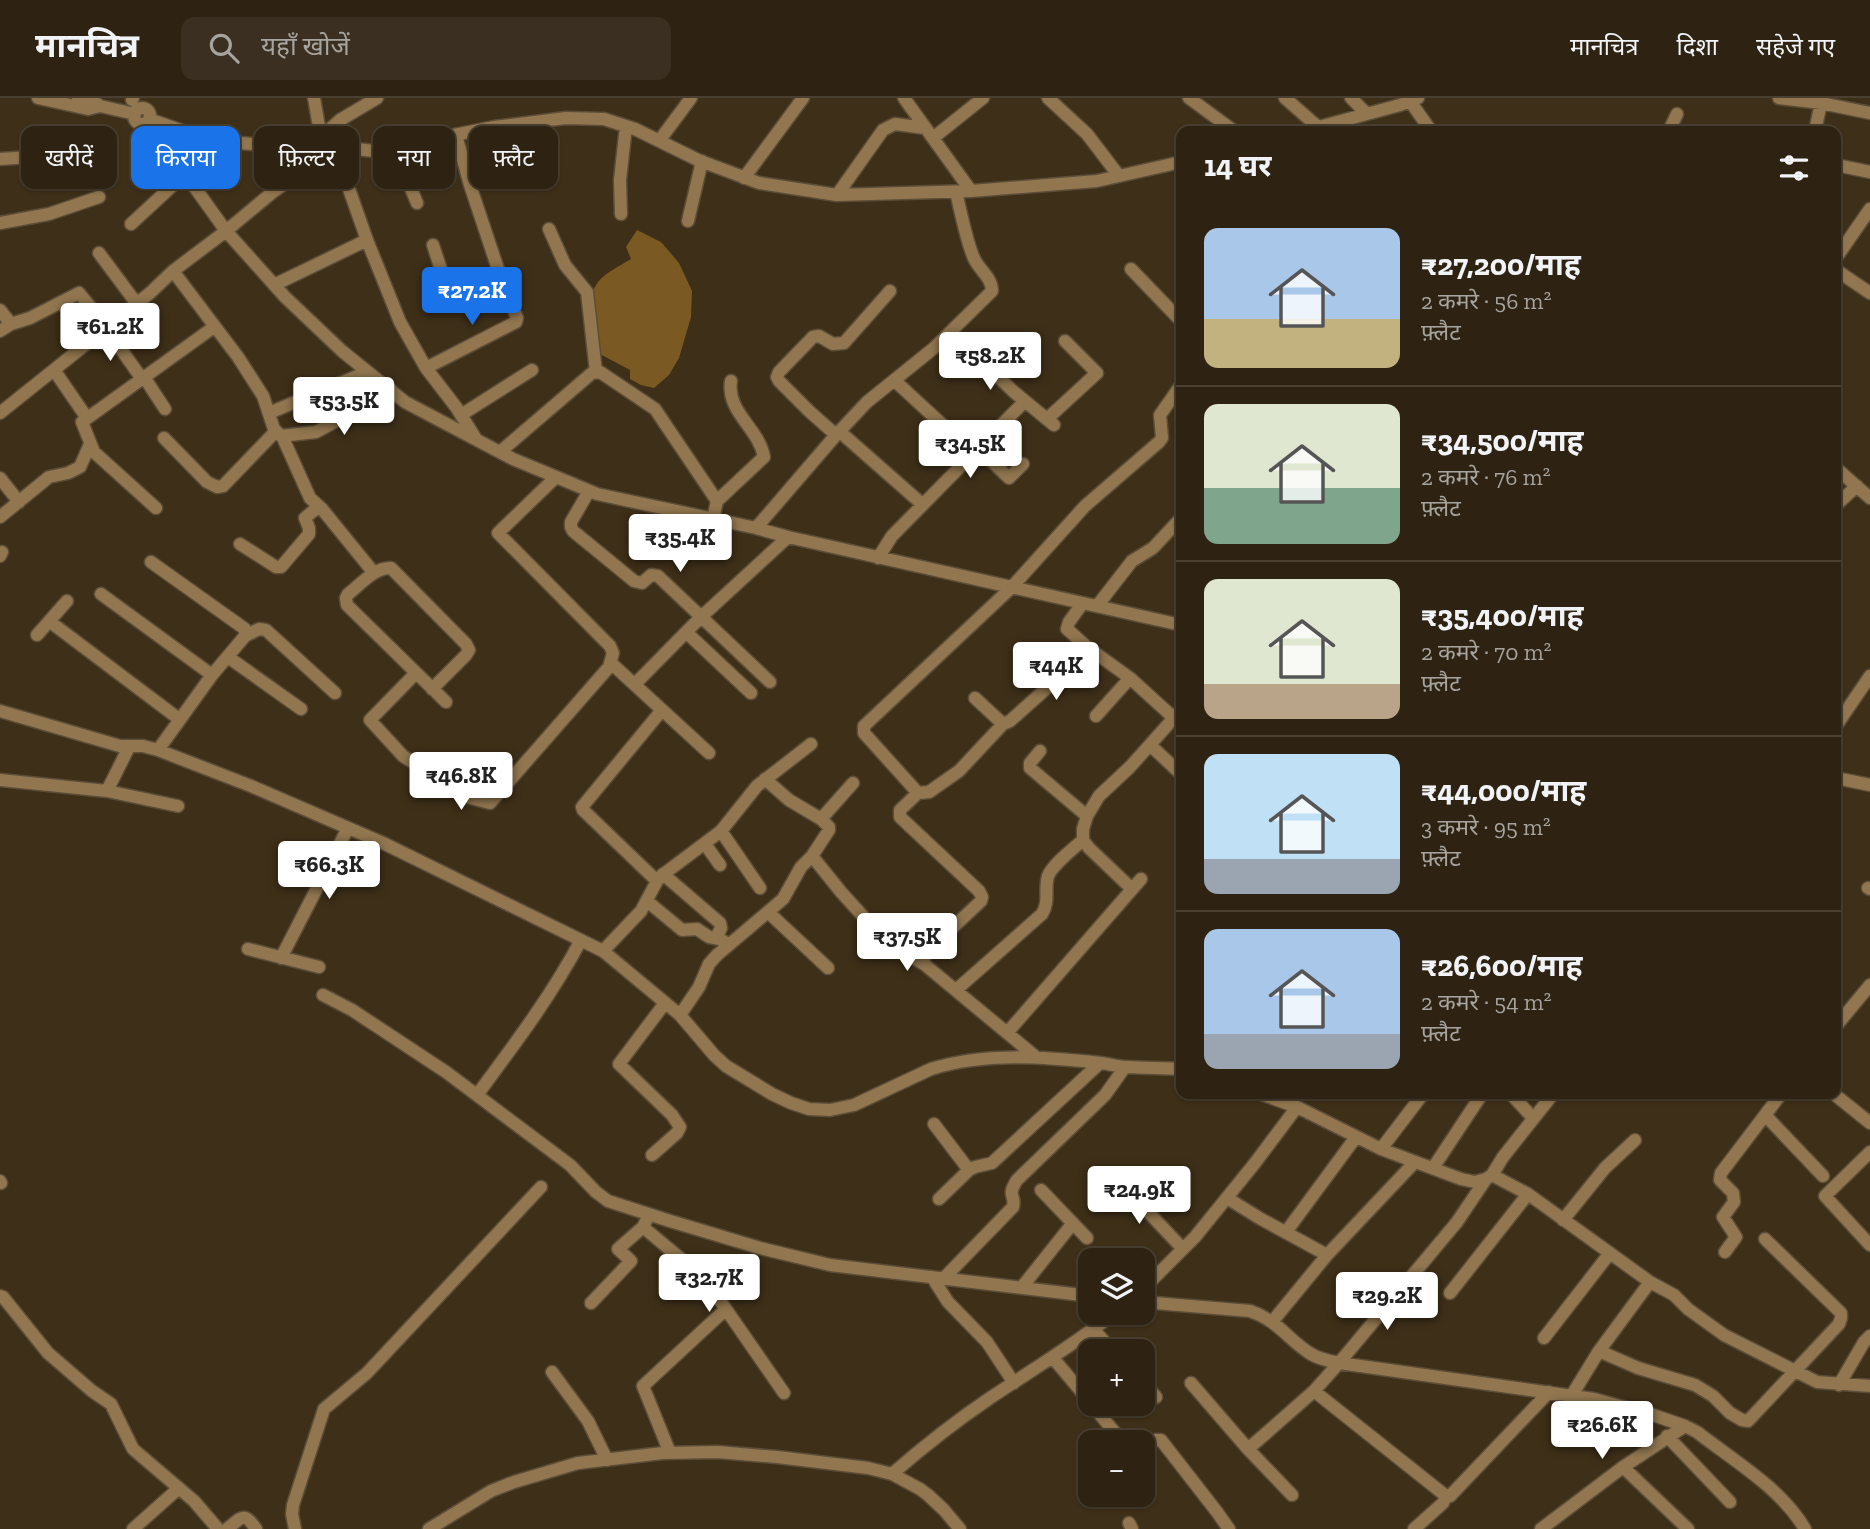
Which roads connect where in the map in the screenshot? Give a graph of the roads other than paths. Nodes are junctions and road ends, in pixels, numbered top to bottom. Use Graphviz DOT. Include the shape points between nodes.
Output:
graph roads {
  1 [pos="38,98"];
  2 [pos="78,98"];
  3 [pos="314,98"];
  4 [pos="377,98"];
  5 [pos="691,98"];
  6 [pos="803,98"];
  7 [pos="904,98"];
  8 [pos="983,98"];
  9 [pos="1048,98"];
  10 [pos="1189,98"];
  11 [pos="1285,98"];
  12 [pos="1351,98"];
  13 [pos="1779,98"];
  14 [pos="1414,100"];
  15 [pos="1821,103"];
  16 [pos="1846,103"];
  17 [pos="134,104"];
  18 [pos="100,106"];
  19 [pos="1870,113"];
  20 [pos="1367,114"];
  21 [pos="1677,114"];
  22 [pos="147,121"];
  23 [pos="151,126"];
  24 [pos="319,126"];
  25 [pos="335,126"];
  26 [pos="626,126"];
  27 [pos="1227,126"];
  28 [pos="1317,126"];
  29 [pos="1322,126"];
  30 [pos="1428,126"];
  31 [pos="1671,126"];
  32 [pos="1816,126"];
  33 [pos="929,133"];
  34 [pos="456,135"];
  35 [pos="659,141"];
  36 [pos="254,144"];
  37 [pos="21,158"];
  38 [pos="0,159"];
  39 [pos="702,161"];
  40 [pos="1176,163"];
  41 [pos="1841,166"];
  42 [pos="1870,172"];
  43 [pos="1119,176"];
  44 [pos="744,178"];
  45 [pos="169,189"];
  46 [pos="196,189"];
  47 [pos="277,189"];
  48 [pos="349,189"];
  49 [pos="411,189"];
  50 [pos="971,191"];
  51 [pos="956,192"];
  52 [pos="837,195"];
  53 [pos="99,197"];
  54 [pos="417,204"];
  55 [pos="1870,209"];
  56 [pos="621,214"];
  57 [pos="688,221"];
  58 [pos="0,223"];
  59 [pos="131,224"];
  60 [pos="549,229"];
  61 [pos="226,231"];
  62 [pos="367,240"];
  63 [pos="433,245"];
  64 [pos="1841,251"];
  65 [pos="99,253"];
  66 [pos="1130,269"];
  67 [pos="173,271"];
  68 [pos="1841,273"];
  69 [pos="502,281"];
  70 [pos="274,285"];
  71 [pos="890,291"];
  72 [pos="1870,293"];
  73 [pos="137,304"];
  74 [pos="0,310"];
  75 [pos="1176,316"];
  76 [pos="214,327"];
  77 [pos="6,328"];
  78 [pos="107,328"];
  79 [pos="951,332"];
  80 [pos="1065,341"];
  81 [pos="426,368"];
  82 [pos="54,370"];
  83 [pos="532,370"];
  84 [pos="367,372"];
  85 [pos="596,372"];
  86 [pos="143,378"];
  87 [pos="894,380"];
  88 [pos="731,381"];
  89 [pos="392,391"];
  90 [pos="1176,392"];
  91 [pos="1025,401"];
  92 [pos="165,409"];
  93 [pos="0,413"];
  94 [pos="268,413"];
  95 [pos="461,415"];
  96 [pos="87,418"];
  97 [pos="279,433"];
  98 [pos="837,433"];
  99 [pos="164,438"];
  100 [pos="476,439"];
  101 [pos="90,444"];
  102 [pos="976,450"];
  103 [pos="500,452"];
  104 [pos="1023,464"];
  105 [pos="1841,472"];
  106 [pos="556,477"];
  107 [pos="0,478"];
  108 [pos="1857,486"];
  109 [pos="589,491"];
  110 [pos="1870,498"];
  111 [pos="1841,500"];
  112 [pos="717,501"];
  113 [pos="19,502"];
  114 [pos="922,504"];
  115 [pos="319,506"];
  116 [pos="156,508"];
  117 [pos="0,517"];
  118 [pos="713,519"];
  119 [pos="1176,523"];
  120 [pos="756,528"];
  121 [pos="788,537"];
  122 [pos="240,544"];
  123 [pos="878,558"];
  124 [pos="151,562"];
  125 [pos="374,573"];
  126 [pos="1011,588"];
  127 [pos="101,594"];
  128 [pos="67,601"];
  129 [pos="1082,604"];
  130 [pos="1097,606"];
  131 [pos="701,617"];
  132 [pos="50,621"];
  133 [pos="1176,624"];
  134 [pos="686,632"];
  135 [pos="37,635"];
  136 [pos="245,636"];
  137 [pos="1087,647"];
  138 [pos="228,657"];
  139 [pos="611,663"];
  140 [pos="416,673"];
  141 [pos="212,675"];
  142 [pos="1870,676"];
  143 [pos="1130,678"];
  144 [pos="770,682"];
  145 [pos="635,684"];
  146 [pos="432,689"];
  147 [pos="335,693"];
  148 [pos="751,693"];
  149 [pos="975,698"];
  150 [pos="446,702"];
  151 [pos="302,709"];
  152 [pos="662,710"];
  153 [pos="0,711"];
  154 [pos="1176,712"];
  155 [pos="1096,716"];
  156 [pos="1176,716"];
  157 [pos="179,719"];
  158 [pos="1841,719"];
  159 [pos="1003,724"];
  160 [pos="811,744"];
  161 [pos="1150,746"];
  162 [pos="129,747"];
  163 [pos="158,750"];
  164 [pos="1040,751"];
  165 [pos="709,753"];
  166 [pos="1176,769"];
  167 [pos="765,779"];
  168 [pos="1841,779"];
  169 [pos="0,780"];
  170 [pos="853,783"];
  171 [pos="1870,785"];
  172 [pos="107,791"];
  173 [pos="918,793"];
  174 [pos="178,806"];
  175 [pos="1087,816"];
  176 [pos="821,819"];
  177 [pos="348,828"];
  178 [pos="721,831"];
  179 [pos="1083,840"];
  180 [pos="705,844"];
  181 [pos="812,856"];
  182 [pos="720,865"];
  183 [pos="660,877"];
  184 [pos="760,888"];
  185 [pos="647,901"];
  186 [pos="768,912"];
  187 [pos="582,940"];
  188 [pos="722,941"];
  189 [pos="248,949"];
  190 [pos="603,951"];
  191 [pos="281,958"];
  192 [pos="920,962"];
  193 [pos="319,967"];
  194 [pos="828,968"];
  195 [pos="1870,985"];
  196 [pos="956,990"];
  197 [pos="323,995"];
  198 [pos="665,1003"];
  199 [pos="680,1015"];
  200 [pos="1841,1020"];
  201 [pos="1007,1033"];
  202 [pos="1036,1057"];
  203 [pos="1100,1063"];
  204 [pos="1125,1067"];
  205 [pos="1176,1069"];
  206 [pos="477,1094"];
  207 [pos="1275,1099"];
  208 [pos="1298,1099"];
  209 [pos="1419,1099"];
  210 [pos="1479,1099"];
  211 [pos="1516,1099"];
  212 [pos="1549,1099"];
  213 [pos="1777,1099"];
  214 [pos="1840,1099"];
  215 [pos="1294,1106"];
  216 [pos="1765,1115"];
  217 [pos="1533,1118"];
  218 [pos="934,1124"];
  219 [pos="1870,1124"];
  220 [pos="1356,1137"];
  221 [pos="1635,1140"];
  222 [pos="1381,1149"];
  223 [pos="1870,1152"];
  224 [pos="652,1155"];
  225 [pos="1414,1163"];
  226 [pos="1433,1168"];
  227 [pos="969,1170"];
  228 [pos="1823,1176"];
  229 [pos="1489,1177"];
  230 [pos="1119,1181"];
  231 [pos="541,1187"];
  232 [pos="1041,1190"];
  233 [pos="1528,1194"];
  234 [pos="1227,1198"];
  235 [pos="939,1199"];
  236 [pos="650,1214"];
  237 [pos="1563,1220"];
  238 [pos="1073,1223"];
  239 [pos="643,1227"];
  240 [pos="1286,1233"];
  241 [pos="1087,1238"];
  242 [pos="1765,1239"];
  243 [pos="1870,1245"];
  244 [pos="1183,1248"];
  245 [pos="1725,1252"];
  246 [pos="1610,1254"];
  247 [pos="1327,1255"];
  248 [pos="1155,1277"];
  249 [pos="938,1278"];
  250 [pos="1650,1282"];
  251 [pos="1022,1287"];
  252 [pos="1450,1293"];
  253 [pos="1078,1294"];
  254 [pos="0,1296"];
  255 [pos="591,1303"];
  256 [pos="1155,1303"];
  257 [pos="726,1309"];
  258 [pos="1272,1322"];
  259 [pos="1100,1325"];
  260 [pos="1094,1330"];
  261 [pos="1870,1336"];
  262 [pos="1544,1338"];
  263 [pos="1102,1339"];
  264 [pos="1599,1351"];
  265 [pos="1053,1357"];
  266 [pos="1339,1363"];
  267 [pos="1794,1371"];
  268 [pos="552,1372"];
  269 [pos="1191,1382"];
  270 [pos="1014,1383"];
  271 [pos="1839,1385"];
  272 [pos="1870,1386"];
  273 [pos="1078,1387"];
  274 [pos="1314,1391"];
  275 [pos="1549,1392"];
  276 [pos="785,1393"];
  277 [pos="1572,1395"];
  278 [pos="1102,1416"];
  279 [pos="1685,1426"];
  280 [pos="1113,1430"];
  281 [pos="1667,1436"];
  282 [pos="1155,1440"];
  283 [pos="1248,1449"];
  284 [pos="670,1453"];
  285 [pos="607,1460"];
  286 [pos="1623,1467"];
  287 [pos="892,1474"];
  288 [pos="179,1488"];
  289 [pos="1292,1495"];
  290 [pos="1446,1496"];
  291 [pos="1730,1502"];
  292 [pos="133,1529"];
  293 [pos="218,1529"];
  294 [pos="227,1529"];
  295 [pos="256,1529"];
  296 [pos="295,1529"];
  297 [pos="429,1529"];
  298 [pos="960,1529"];
  299 [pos="1229,1529"];
  300 [pos="1414,1529"];
  301 [pos="1541,1529"];
  302 [pos="1688,1529"];
  303 [pos="1805,1529"];
  1 -- 18 [label="street" via="88,108"];
  2 -- 18 [label="street"];
  3 -- 24 [label="street"];
  4 -- 25 [label="street"];
  5 -- 35 [label="street"];
  6 -- 44 [label="street"];
  7 -- 33 [label="street"];
  8 -- 33 [label="street"];
  9 -- 43 [label="street" via="1087,134"];
  10 -- 27 [label="street"];
  11 -- 28 [label="street"];
  12 -- 20 [label="street"];
  13 -- 15 [label="street"];
  14 -- 20 [label="street"];
  14 -- 30 [label="street"];
  15 -- 16 [label="street"];
  15 -- 32 [label="street"];
  16 -- 19 [label="street"];
  17 -- 18 [label="street"];
  17 -- 22 [label="street" via="137,121"];
  20 -- 29 [label="street"];
  21 -- 31 [label="street"];
  22 -- 23 [label="street"];
  22 -- 36 [label="street" via="218,141"];
  26 -- 34 [label="street" via="566,118"];
  26 -- 35 [label="street"];
  26 -- 56 [label="street"];
  33 -- 50 [label="street"];
  33 -- 52 [label="street" via="895,124 883,130"];
  34 -- 69 [label="street"];
  35 -- 39 [label="street"];
  37 -- 38 [label="street"];
  39 -- 44 [label="street"];
  39 -- 57 [label="street"];
  40 -- 43 [label="street"];
  41 -- 42 [label="street"];
  43 -- 50 [label="street"];
  44 -- 52 [label="street"];
  45 -- 59 [label="street"];
  46 -- 61 [label="street"];
  47 -- 61 [label="street"];
  48 -- 62 [label="street"];
  49 -- 54 [label="street"];
  50 -- 51 [label="street"];
  51 -- 52 [label="street"];
  51 -- 79 [label="street" via="974,260 989,278 992,291"];
  53 -- 58 [label="street" via="49,214"];
  55 -- 64 [label="street"];
  60 -- 85 [label="street" via="565,265 587,292"];
  61 -- 67 [label="street"];
  61 -- 70 [label="street"];
  62 -- 70 [label="street"];
  62 -- 81 [label="street" via="400,322"];
  63 -- 69 [label="street" via="452,303"];
  65 -- 73 [label="street"];
  66 -- 75 [label="street"];
  67 -- 73 [label="street"];
  67 -- 76 [label="street"];
  68 -- 72 [label="street"];
  69 -- 81 [label="street" via="517,318 514,325"];
  70 -- 84 [label="street"];
  71 -- 98 [label="street" via="844,343 813,337 777,377 808,411"];
  73 -- 78 [label="street"];
  74 -- 77 [label="street"];
  76 -- 86 [label="street"];
  76 -- 94 [label="street" via="263,396"];
  77 -- 78 [label="street" via="79,293"];
  78 -- 82 [label="street"];
  78 -- 86 [label="street"];
  79 -- 87 [label="street"];
  79 -- 91 [label="street"];
  80 -- 91 [label="street" via="1097,373 1051,422"];
  81 -- 95 [label="street"];
  82 -- 93 [label="street"];
  82 -- 96 [label="street"];
  83 -- 95 [label="street"];
  84 -- 89 [label="street"];
  84 -- 94 [label="street"];
  85 -- 103 [label="street"];
  85 -- 112 [label="street" via="654,409"];
  86 -- 92 [label="street"];
  86 -- 96 [label="street"];
  87 -- 98 [label="street"];
  87 -- 102 [label="street"];
  88 -- 112 [label="street" via="732,400 764,457"];
  89 -- 97 [label="street" via="316,432"];
  89 -- 100 [label="street"];
  90 -- 126 [label="street" via="1160,415 1159,442 1085,506"];
  91 -- 102 [label="street"];
  94 -- 97 [label="street"];
  95 -- 100 [label="street"];
  96 -- 101 [label="street" via="82,422"];
  97 -- 99 [label="street" via="217,487"];
  97 -- 115 [label="street" via="310,498"];
  98 -- 114 [label="street"];
  98 -- 120 [label="street"];
  100 -- 103 [label="street"];
  101 -- 113 [label="street" via="80,467 49,477"];
  101 -- 116 [label="street" via="94,453"];
  102 -- 104 [label="street" via="1009,478"];
  102 -- 114 [label="street"];
  103 -- 106 [label="street"];
  105 -- 108 [label="street"];
  106 -- 109 [label="street"];
  106 -- 139 [label="street" via="498,533 610,646 614,653"];
  107 -- 113 [label="street"];
  108 -- 110 [label="street"];
  108 -- 111 [label="street"];
  109 -- 118 [label="street"];
  109 -- 131 [label="street" via="571,522 573,531 638,584 651,575 658,576"];
  112 -- 118 [label="street"];
  113 -- 117 [label="street"];
  114 -- 123 [label="street"];
  115 -- 122 [label="street" via="305,518 309,534 281,567"];
  115 -- 125 [label="street"];
  118 -- 120 [label="street"];
  119 -- 130 [label="street" via="1153,548 1132,561"];
  120 -- 121 [label="street"];
  121 -- 123 [label="street"];
  121 -- 131 [label="street"];
  123 -- 126 [label="street"];
  124 -- 136 [label="street" via="245,629"];
  125 -- 140 [label="street" via="348,594 347,605"];
  125 -- 146 [label="street" via="391,568 466,644 466,655"];
  126 -- 129 [label="street"];
  126 -- 173 [label="street" via="864,726 863,733"];
  127 -- 141 [label="street"];
  128 -- 132 [label="street"];
  129 -- 130 [label="street"];
  129 -- 137 [label="street" via="1067,629"];
  130 -- 133 [label="street"];
  131 -- 134 [label="street"];
  131 -- 144 [label="street"];
  132 -- 135 [label="street"];
  132 -- 157 [label="street"];
  134 -- 145 [label="street"];
  134 -- 148 [label="street"];
  136 -- 138 [label="street"];
  136 -- 147 [label="street" via="266,630"];
  137 -- 143 [label="street"];
  137 -- 159 [label="street" via="1066,671"];
  138 -- 141 [label="street"];
  138 -- 151 [label="street"];
  139 -- 140 [label="street" via="490,803 467,797 403,756 370,720"];
  139 -- 145 [label="street"];
  140 -- 146 [label="street"];
  141 -- 157 [label="street"];
  142 -- 158 [label="street"];
  143 -- 154 [label="street"];
  143 -- 155 [label="street"];
  145 -- 152 [label="street"];
  146 -- 150 [label="street"];
  149 -- 159 [label="street"];
  152 -- 165 [label="street"];
  152 -- 183 [label="street" via="582,807"];
  153 -- 162 [label="street"];
  156 -- 161 [label="street"];
  157 -- 163 [label="street"];
  159 -- 173 [label="street" via="959,771 929,792"];
  160 -- 167 [label="street"];
  161 -- 166 [label="street"];
  161 -- 175 [label="street" via="1099,796"];
  162 -- 163 [label="street"];
  162 -- 172 [label="street"];
  163 -- 177 [label="street"];
  164 -- 175 [label="street" via="1030,768"];
  167 -- 176 [label="street"];
  167 -- 178 [label="street"];
  168 -- 171 [label="street"];
  169 -- 172 [label="street"];
  170 -- 176 [label="street"];
  172 -- 174 [label="street"];
  173 -- 192 [label="street" via="900,810 900,817 982,897"];
  175 -- 179 [label="street"];
  176 -- 181 [label="street" via="829,830"];
  177 -- 187 [label="street"];
  177 -- 191 [label="street"];
  178 -- 180 [label="street"];
  178 -- 184 [label="street"];
  179 -- 196 [label="street" via="1051,869 1042,914"];
  179 -- 201 [label="street" via="1136,884"];
  180 -- 182 [label="street"];
  180 -- 183 [label="street"];
  181 -- 186 [label="street" via="783,899"];
  181 -- 192 [label="street" via="872,925"];
  183 -- 185 [label="street"];
  183 -- 188 [label="street" via="720,923"];
  185 -- 188 [label="street" via="682,930 695,928"];
  185 -- 190 [label="street"];
  186 -- 188 [label="street"];
  186 -- 194 [label="street"];
  187 -- 190 [label="street"];
  187 -- 206 [label="street"];
  188 -- 199 [label="street"];
  189 -- 191 [label="street"];
  190 -- 198 [label="street"];
  191 -- 193 [label="street"];
  192 -- 196 [label="street"];
  195 -- 200 [label="street"];
  196 -- 201 [label="street"];
  197 -- 206 [label="street"];
  198 -- 199 [label="street"];
  198 -- 224 [label="street" via="619,1064 680,1127"];
  199 -- 202 [label="street" via="726,1066 772,1094 809,1109 854,1105 941,1066"];
  201 -- 202 [label="street"];
  202 -- 203 [label="street"];
  203 -- 204 [label="street"];
  203 -- 227 [label="street" via="992,1163"];
  204 -- 205 [label="street"];
  204 -- 249 [label="street" via="1105,1095 1017,1180 1012,1188 1013,1207"];
  206 -- 236 [label="street" via="570,1165 596,1192"];
  207 -- 215 [label="street"];
  208 -- 215 [label="street"];
  209 -- 222 [label="street"];
  210 -- 226 [label="street"];
  211 -- 217 [label="street"];
  212 -- 217 [label="street"];
  213 -- 216 [label="street"];
  214 -- 219 [label="street"];
  215 -- 220 [label="street"];
  215 -- 234 [label="street"];
  216 -- 228 [label="street"];
  216 -- 245 [label="street" via="1721,1172 1720,1180 1733,1193 1734,1202 1723,1217 1740,1240"];
  217 -- 229 [label="street"];
  218 -- 227 [label="street"];
  220 -- 222 [label="street"];
  220 -- 240 [label="street"];
  221 -- 237 [label="street" via="1605,1168"];
  222 -- 225 [label="street"];
  223 -- 243 [label="street" via="1825,1196"];
  225 -- 226 [label="street"];
  225 -- 247 [label="street"];
  226 -- 229 [label="street" via="1461,1180"];
  227 -- 235 [label="street"];
  229 -- 233 [label="street"];
  229 -- 266 [label="street" via="1457,1223"];
  230 -- 244 [label="street"];
  231 -- 296 [label="street" via="367,1373 324,1409 293,1505"];
  232 -- 238 [label="street"];
  233 -- 237 [label="street"];
  233 -- 252 [label="street"];
  234 -- 240 [label="street"];
  234 -- 244 [label="street"];
  236 -- 239 [label="street"];
  236 -- 249 [label="street" via="830,1265"];
  237 -- 246 [label="street"];
  238 -- 241 [label="street"];
  238 -- 251 [label="street"];
  239 -- 255 [label="street" via="618,1249 631,1261"];
  239 -- 257 [label="street" via="705,1279"];
  240 -- 247 [label="street"];
  242 -- 267 [label="street" via="1841,1313 1839,1324"];
  244 -- 248 [label="street"];
  246 -- 250 [label="street"];
  246 -- 262 [label="street"];
  247 -- 258 [label="street"];
  249 -- 251 [label="street"];
  249 -- 270 [label="street" via="948,1302 987,1342"];
  250 -- 264 [label="street"];
  250 -- 267 [label="street" via="1724,1335"];
  251 -- 253 [label="street"];
  254 -- 288 [label="street" via="48,1353 111,1404 133,1449"];
  256 -- 258 [label="street" via="1250,1311"];
  257 -- 276 [label="street"];
  257 -- 284 [label="street" via="643,1386"];
  258 -- 266 [label="street" via="1315,1356"];
  259 -- 260 [label="street"];
  260 -- 263 [label="street"];
  260 -- 265 [label="street"];
  261 -- 271 [label="street"];
  264 -- 267 [label="street" via="1695,1385 1748,1421"];
  264 -- 277 [label="street"];
  265 -- 270 [label="street"];
  265 -- 273 [label="street"];
  266 -- 274 [label="street"];
  266 -- 275 [label="street"];
  267 -- 271 [label="street" via="1817,1382"];
  268 -- 285 [label="street" via="588,1421"];
  269 -- 283 [label="street"];
  270 -- 287 [label="street"];
  271 -- 272 [label="street"];
  274 -- 283 [label="street"];
  274 -- 290 [label="street"];
  275 -- 277 [label="street"];
  275 -- 290 [label="street"];
  277 -- 279 [label="street"];
  278 -- 280 [label="street"];
  279 -- 281 [label="street"];
  279 -- 303 [label="street" via="1769,1487"];
  281 -- 286 [label="street"];
  281 -- 291 [label="street"];
  282 -- 299 [label="street" via="1161,1440"];
  283 -- 289 [label="street"];
  284 -- 285 [label="street"];
  284 -- 287 [label="street" via="778,1457"];
  285 -- 297 [label="street" via="578,1463 514,1482"];
  286 -- 301 [label="street"];
  286 -- 302 [label="street"];
  287 -- 298 [label="street" via="928,1495"];
  288 -- 292 [label="street"];
  288 -- 293 [label="street"];
  290 -- 300 [label="street"];
  294 -- 295 [label="street" via="242,1517"];
}
